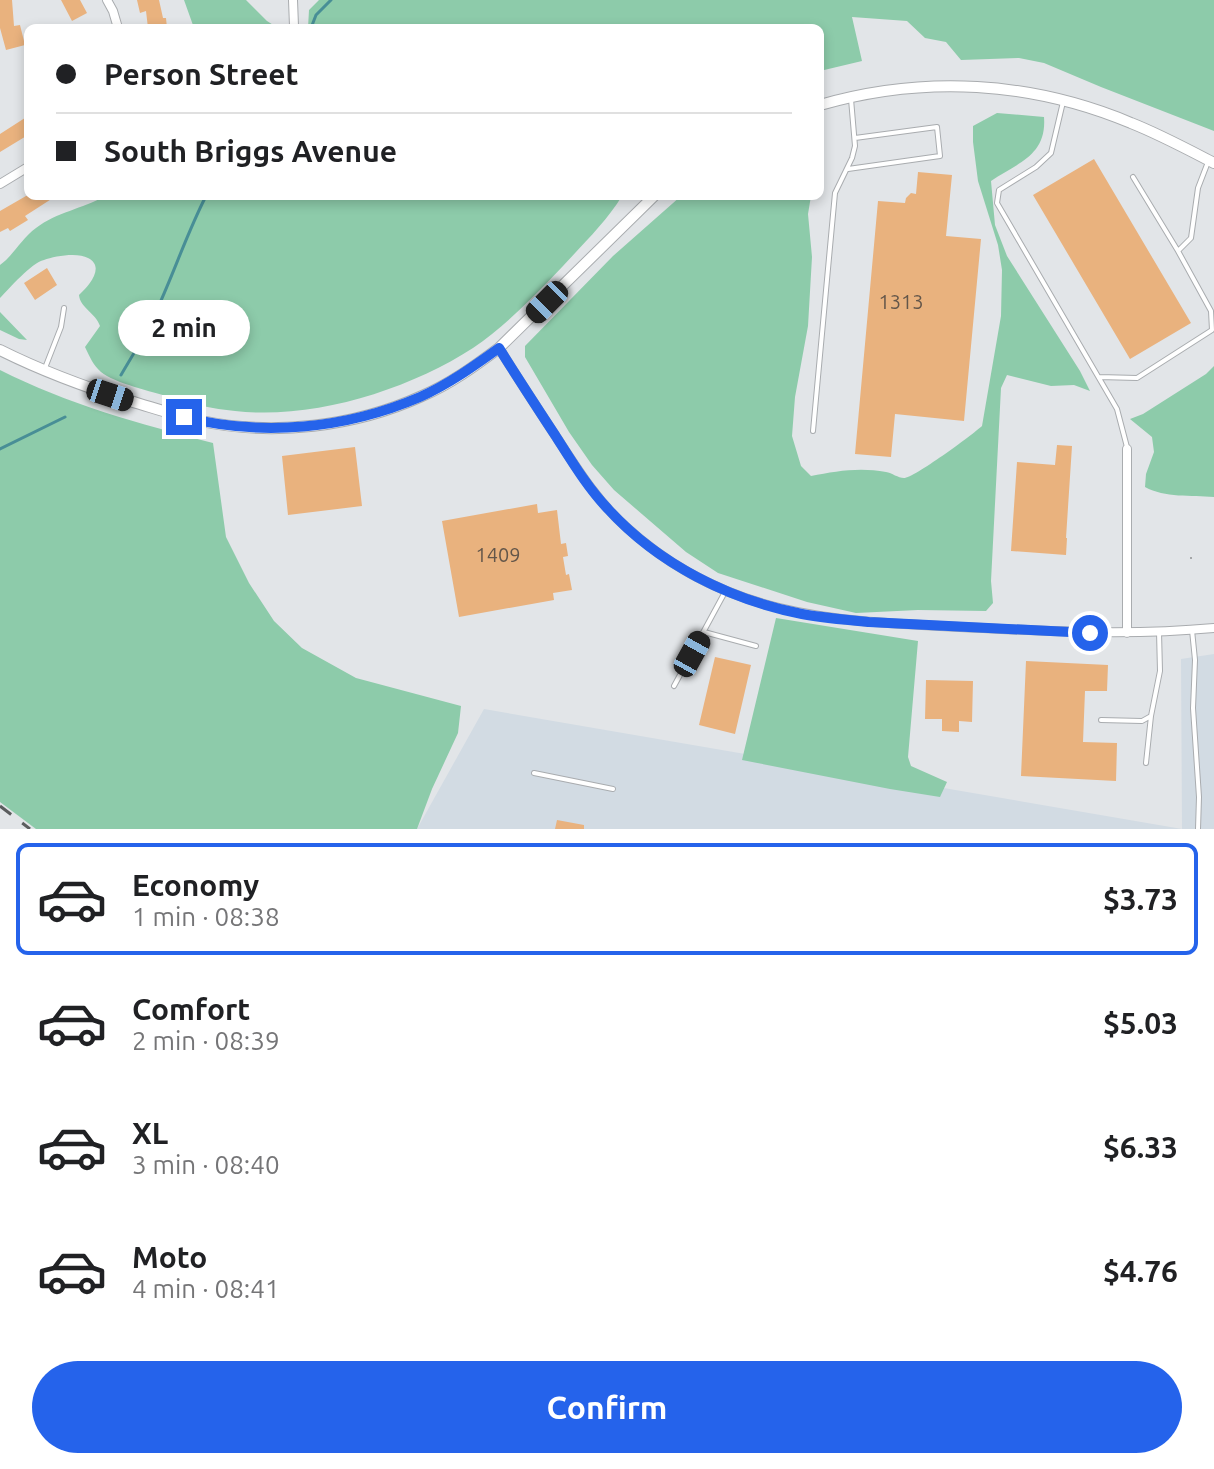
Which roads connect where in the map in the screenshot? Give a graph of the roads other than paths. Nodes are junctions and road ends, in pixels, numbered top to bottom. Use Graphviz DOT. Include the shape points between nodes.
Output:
graph roads {
  1 [pos="107,0"];
  2 [pos="293,0"];
  3 [pos="117,24"];
  4 [pos="294,24"];
  5 [pos="851,96"];
  6 [pos="1063,99"];
  7 [pos="824,104"];
  8 [pos="855,138"];
  9 [pos="1211,161"];
  10 [pos="24,169"];
  11 [pos="847,169"];
  12 [pos="1133,177"];
  13 [pos="0,184"];
  14 [pos="650,200"];
  15 [pos="1178,251"];
  16 [pos="64,308"];
  17 [pos="499,348"];
  18 [pos="0,350"];
  19 [pos="44,370"];
  20 [pos="1098,377"];
  21 [pos="813,431"];
  22 [pos="1127,449"];
  23 [pos="725,592"];
  24 [pos="1214,628"];
  25 [pos="1192,630"];
  26 [pos="704,632"];
  27 [pos="1159,632"];
  28 [pos="1127,633"];
  29 [pos="756,646"];
  30 [pos="674,686"];
  31 [pos="1151,716"];
  32 [pos="1101,720"];
  33 [pos="1146,763"];
  34 [pos="534,773"];
  35 [pos="613,789"];
  36 [pos="1198,829"];
  1 -- 3 [label="street"];
  2 -- 4 [label="street"];
  5 -- 6 [label="street" via="968,85"];
  5 -- 7 [label="street"];
  5 -- 8 [label="lane"];
  6 -- 9 [label="street" via="1133,123"];
  6 -- 20 [label="lane" via="1051,153 999,190 997,203"];
  8 -- 11 [label="lane"];
  8 -- 11 [label="lane" via="937,127 940,156"];
  9 -- 15 [label="lane" via="1198,188 1191,238"];
  10 -- 13 [label="street"];
  11 -- 21 [label="lane" via="835,193"];
  12 -- 15 [label="lane"];
  14 -- 17 [label="street"];
  15 -- 20 [label="lane" via="1211,311 1212,330 1137,378"];
  16 -- 19 [label="lane"];
  17 -- 19 [label="street" via="405,403 348,419 279,428 201,421"];
  17 -- 23 [label="street" via="607,508 670,561"];
  18 -- 19 [label="street"];
  20 -- 22 [label="lane" via="1117,409"];
  22 -- 28 [label="street"];
  23 -- 26 [label="lane"];
  23 -- 28 [label="street" via="834,619"];
  24 -- 25 [label="street"];
  25 -- 27 [label="street"];
  25 -- 36 [label="lane"];
  26 -- 29 [label="lane"];
  26 -- 30 [label="lane"];
  27 -- 28 [label="street"];
  27 -- 31 [label="lane" via="1160,671"];
  31 -- 32 [label="lane" via="1142,721"];
  31 -- 33 [label="lane"];
  34 -- 35 [label="lane"];
}
